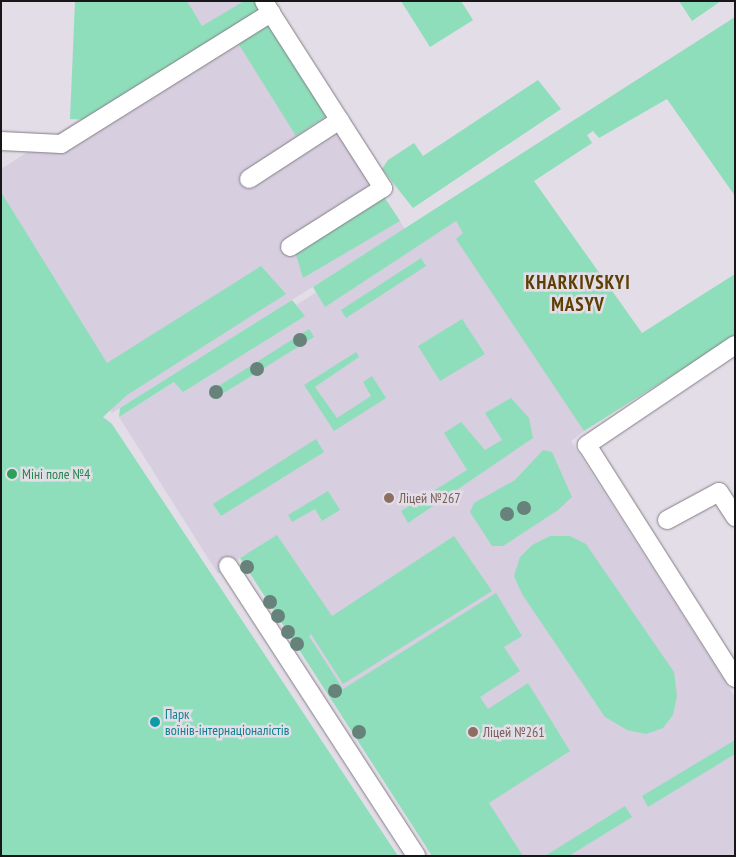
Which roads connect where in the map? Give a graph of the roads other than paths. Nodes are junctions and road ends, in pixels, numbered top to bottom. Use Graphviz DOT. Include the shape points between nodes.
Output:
graph roads {
  1 [pos="267,7"];
  2 [pos="340,120"];
  3 [pos="1,141"];
  4 [pos="249,179"];
  5 [pos="290,247"];
  6 [pos="735,345"];
  7 [pos="735,517"];
  8 [pos="667,520"];
  9 [pos="228,566"];
  10 [pos="735,678"];
  11 [pos="416,856"];
  1 -- 2 [label="lane"];
  1 -- 3 [label="lane" via="61,144"];
  2 -- 4 [label="lane"];
  2 -- 5 [label="lane" via="383,188"];
  6 -- 10 [label="lane" via="587,445"];
  7 -- 8 [label="lane" via="719,492"];
  9 -- 11 [label="lane"];
}
